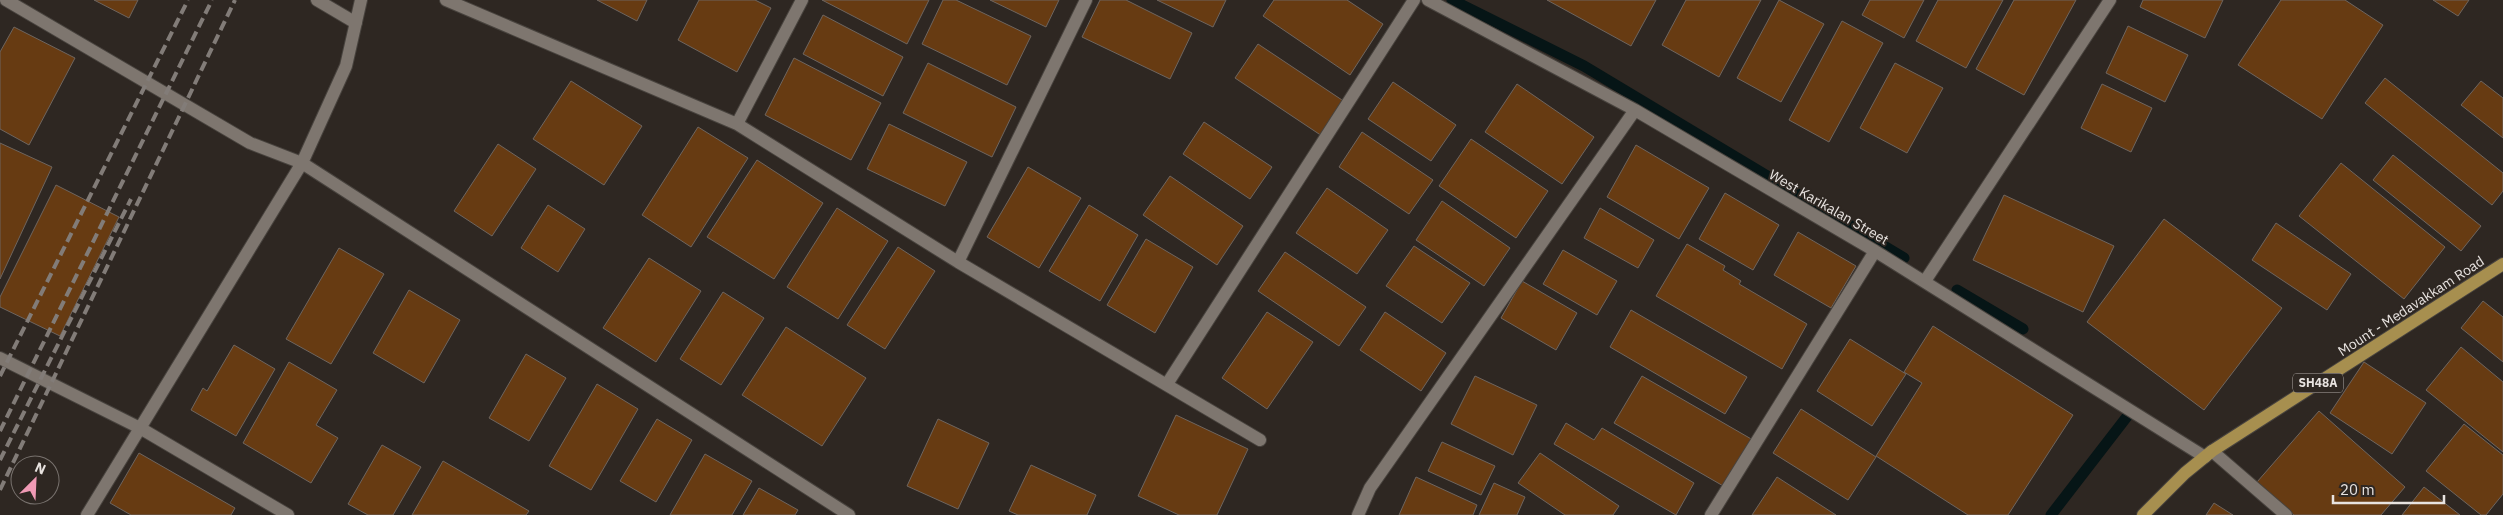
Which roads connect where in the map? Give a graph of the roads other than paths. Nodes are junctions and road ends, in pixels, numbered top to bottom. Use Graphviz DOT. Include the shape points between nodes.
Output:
graph roads {
  1 [pos="6,0"];
  2 [pos="316,0"];
  3 [pos="361,0"];
  4 [pos="446,0"];
  5 [pos="802,0"];
  6 [pos="1086,0"];
  7 [pos="1414,0"];
  8 [pos="1428,0"];
  9 [pos="2110,0"];
  10 [pos="356,22"];
  11 [pos="1635,110"];
  12 [pos="737,124"];
  13 [pos="302,163"];
  14 [pos="1875,251"];
  15 [pos="958,262"];
  16 [pos="2503,264"];
  17 [pos="1925,281"];
  18 [pos="0,358"];
  19 [pos="1167,384"];
  20 [pos="140,428"];
  21 [pos="1260,440"];
  22 [pos="2208,454"];
  23 [pos="87,515"];
  24 [pos="288,515"];
  25 [pos="849,515"];
  26 [pos="1358,515"];
  27 [pos="1711,515"];
  28 [pos="2143,515"];
  29 [pos="2286,515"];
  1 -- 13 [label="street" via="250,143"];
  2 -- 10 [label="street"];
  3 -- 10 [label="street"];
  4 -- 12 [label="street"];
  5 -- 12 [label="street"];
  6 -- 15 [label="street"];
  7 -- 19 [label="street"];
  8 -- 11 [label="street, West Karikalan Street"];
  9 -- 17 [label="street"];
  10 -- 13 [label="street" via="346,66"];
  11 -- 14 [label="street, West Karikalan Street"];
  11 -- 26 [label="street" via="1370,488"];
  12 -- 15 [label="street"];
  13 -- 20 [label="street"];
  13 -- 25 [label="street"];
  14 -- 17 [label="street, West Karikalan Street"];
  14 -- 27 [label="street"];
  15 -- 19 [label="street"];
  16 -- 22 [label="main road, Mount - Medavakkam Road / SH48A"];
  17 -- 22 [label="street, West Karikalan Street"];
  18 -- 20 [label="street"];
  19 -- 21 [label="street"];
  20 -- 23 [label="street"];
  20 -- 24 [label="street"];
  22 -- 28 [label="main road, Mount - Medavakkam Road / SH48A"];
  22 -- 29 [label="street, West Karikalan Street"];
}
